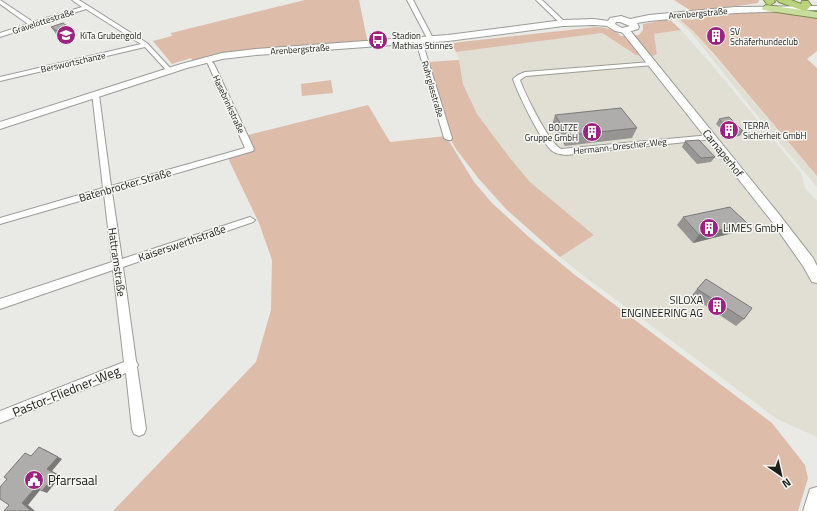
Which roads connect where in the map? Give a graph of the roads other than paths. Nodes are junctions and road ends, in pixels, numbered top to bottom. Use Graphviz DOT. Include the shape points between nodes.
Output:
graph roads {
  1 [pos="75,0"];
  2 [pos="410,0"];
  3 [pos="539,0"];
  4 [pos="782,0"];
  5 [pos="0,2"];
  6 [pos="817,2"];
  7 [pos="803,3"];
  8 [pos="767,5"];
  9 [pos="87,7"];
  10 [pos="817,7"];
  11 [pos="817,12"];
  12 [pos="817,15"];
  13 [pos="630,22"];
  14 [pos="563,23"];
  15 [pos="32,24"];
  16 [pos="610,24"];
  17 [pos="625,30"];
  18 [pos="0,35"];
  19 [pos="431,40"];
  20 [pos="419,41"];
  21 [pos="146,45"];
  22 [pos="207,59"];
  23 [pos="651,64"];
  24 [pos="170,71"];
  25 [pos="0,79"];
  26 [pos="95,95"];
  27 [pos="0,126"];
  28 [pos="710,137"];
  29 [pos="448,138"];
  30 [pos="250,149"];
  31 [pos="107,190"];
  32 [pos="250,220"];
  33 [pos="0,221"];
  34 [pos="118,265"];
  35 [pos="817,278"];
  36 [pos="0,304"];
  37 [pos="132,365"];
  38 [pos="0,417"];
  39 [pos="139,429"];
  40 [pos="817,496"];
  41 [pos="812,511"];
  1 -- 9 [label="street"];
  2 -- 19 [label="street"];
  3 -- 14 [label="street"];
  4 -- 7 [label="highway"];
  5 -- 15 [label="street"];
  6 -- 7 [label="highway"];
  7 -- 8 [label="main road, Arenbergstraße"];
  7 -- 10 [label="highway"];
  7 -- 11 [label="main road"];
  8 -- 12 [label="main road"];
  8 -- 13 [label="main road, Arenbergstraße"];
  9 -- 15 [label="street, Gravelottestraße"];
  9 -- 21 [label="street"];
  13 -- 16 [label="main road, Arenbergstraße" via="616,20"];
  13 -- 17 [label="main road" via="635,28"];
  14 -- 16 [label="main road, Arenbergstraße"];
  14 -- 19 [label="main road, Arenbergstraße"];
  15 -- 18 [label="street, Gravelottestraße"];
  16 -- 17 [label="main road"];
  17 -- 23 [label="street, Carnaperhof"];
  19 -- 20 [label="main road, Arenbergstraße"];
  20 -- 22 [label="main road, Arenbergstraße" via="239,53"];
  20 -- 29 [label="street, Ruhrglasstraße"];
  21 -- 24 [label="street"];
  21 -- 25 [label="street, Berswortschanze"];
  22 -- 24 [label="main road, Arenbergstraße"];
  22 -- 30 [label="street, Hasebrinkstraße"];
  23 -- 28 [label="street, Carnaperhof"];
  23 -- 28 [label="street, Hermann-Drescher-Weg" via="525,74 516,79 540,124 555,148 560,151"];
  24 -- 26 [label="main road, Arenbergstraße"];
  26 -- 27 [label="main road, Arenbergstraße"];
  26 -- 31 [label="street, Hattramstraße"];
  28 -- 35 [label="street, Carnaperhof" via="777,220"];
  30 -- 31 [label="street, Batenbrocker Straße"];
  31 -- 33 [label="street, Batenbrocker Straße"];
  31 -- 34 [label="street, Hattramstraße"];
  32 -- 34 [label="street, Kaiserswerthstraße"];
  34 -- 36 [label="street, Kaiserswerthstraße"];
  34 -- 37 [label="street, Hattramstraße"];
  37 -- 38 [label="street, Pastor-Fliedner-Weg"];
  37 -- 39 [label="street, Hattramstraße"];
  40 -- 41 [label="street"];
}
